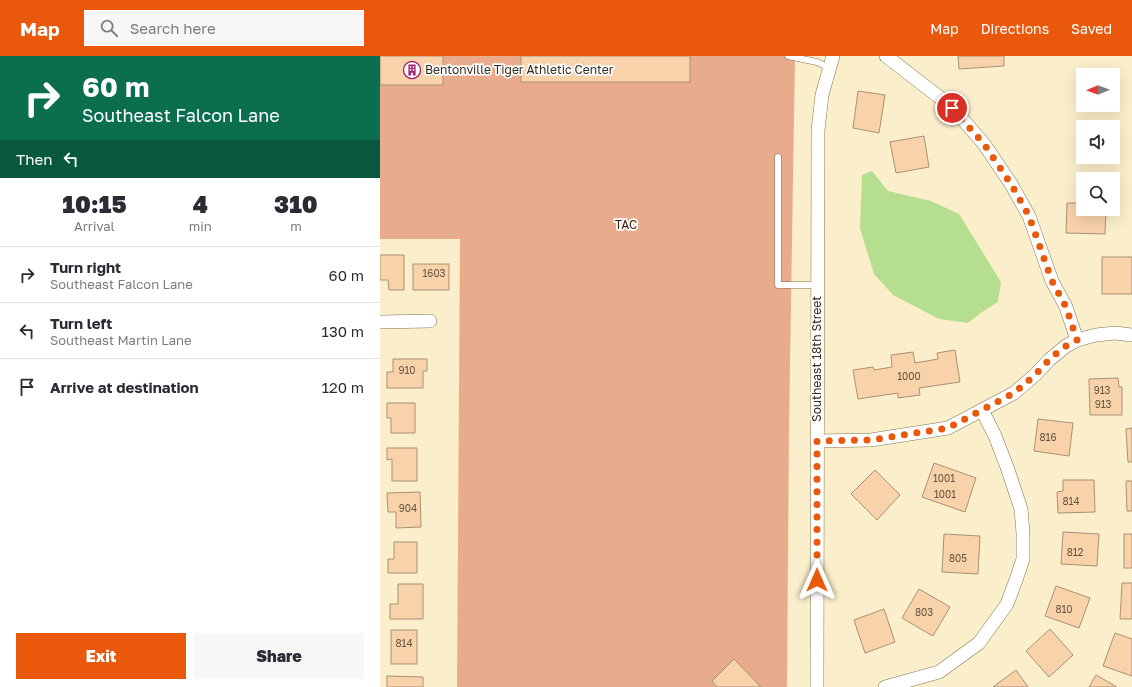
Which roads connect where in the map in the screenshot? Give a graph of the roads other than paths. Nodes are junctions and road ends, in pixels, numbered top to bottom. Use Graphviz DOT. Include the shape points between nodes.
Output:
graph roads {
  1 [pos="788,56"];
  2 [pos="886,56"];
  3 [pos="832,62"];
  4 [pos="778,157"];
  5 [pos="818,285"];
  6 [pos="430,321"];
  7 [pos="380,322"];
  8 [pos="1132,335"];
  9 [pos="1077,340"];
  10 [pos="982,410"];
  11 [pos="817,441"];
  12 [pos="817,687"];
  13 [pos="885,687"];
  1 -- 3 [label="lane" via="817,62"];
  2 -- 9 [label="street" via="952,108 984,144 1011,184 1029,216 1052,281 1066,307"];
  3 -- 5 [label="street, Southeast 18th Street" via="822,95 818,130"];
  4 -- 5 [label="lane" via="778,286"];
  5 -- 11 [label="street, Southeast 18th Street"];
  6 -- 7 [label="street"];
  8 -- 9 [label="street" via="1102,334"];
  9 -- 10 [label="street" via="1060,350 1014,393"];
  10 -- 11 [label="street" via="948,428 871,440"];
  10 -- 13 [label="street" via="995,436 1021,509 1022,559 1016,580 1006,604 979,643 939,672"];
  11 -- 12 [label="street, Southeast 18th Street"];
}
